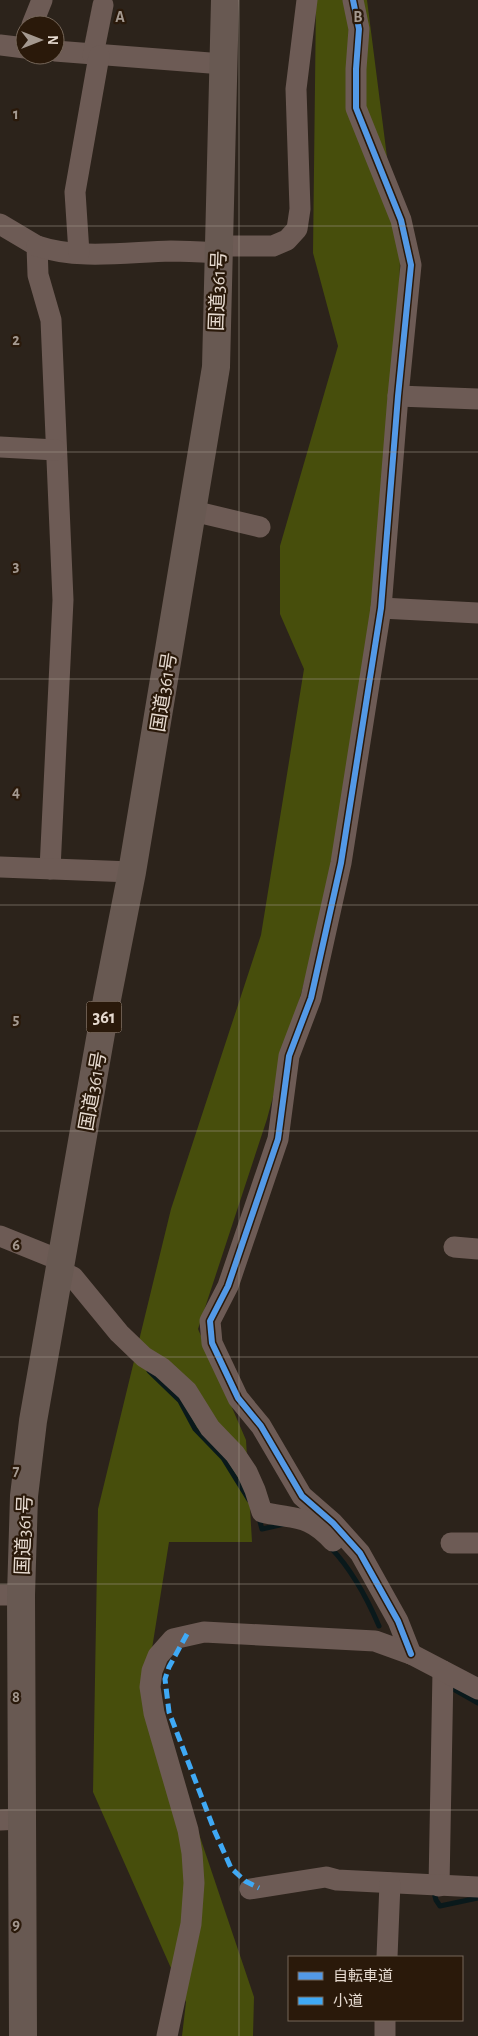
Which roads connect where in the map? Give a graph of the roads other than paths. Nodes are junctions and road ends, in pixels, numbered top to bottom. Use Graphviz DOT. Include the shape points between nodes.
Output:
graph roads {
  1 [pos="42,0"];
  2 [pos="225,0"];
  3 [pos="306,0"];
  4 [pos="353,0"];
  5 [pos="103,5"];
  6 [pos="36,15"];
  7 [pos="0,45"];
  8 [pos="15,46"];
  9 [pos="65,52"];
  10 [pos="96,55"];
  11 [pos="223,64"];
  12 [pos="0,224"];
  13 [pos="37,246"];
  14 [pos="218,250"];
  15 [pos="79,253"];
  16 [pos="398,396"];
  17 [pos="478,399"];
  18 [pos="0,447"];
  19 [pos="56,450"];
  20 [pos="193,511"];
  21 [pos="260,527"];
  22 [pos="381,608"];
  23 [pos="478,613"];
  24 [pos="0,867"];
  25 [pos="50,869"];
  26 [pos="132,872"];
  27 [pos="0,1236"];
  28 [pos="454,1247"];
  29 [pos="478,1248"];
  30 [pos="61,1266"];
  31 [pos="451,1543"];
  32 [pos="478,1543"];
  33 [pos="10,1595"];
  34 [pos="411,1654"];
  35 [pos="443,1671"];
  36 [pos="478,1689"];
  37 [pos="11,1819"];
  38 [pos="390,1883"];
  39 [pos="439,1886"];
  40 [pos="478,1887"];
  41 [pos="250,1889"];
  42 [pos="387,1956"];
  43 [pos="385,2021"];
  44 [pos="23,2036"];
  45 [pos="167,2036"];
  46 [pos="385,2036"];
  1 -- 6 [label="street"];
  2 -- 11 [label="highway, 国道361号 / 361"];
  3 -- 14 [label="street" via="296,89 300,209 297,229 287,240 273,246"];
  4 -- 16 [label="street" via="358,29 356,108 401,220 411,265"];
  5 -- 10 [label="street"];
  7 -- 8 [label="street"];
  9 -- 10 [label="street"];
  10 -- 11 [label="street"];
  10 -- 15 [label="street" via="75,192"];
  11 -- 14 [label="highway, 国道361号 / 361"];
  12 -- 13 [label="street"];
  13 -- 15 [label="street" via="54,252"];
  13 -- 19 [label="street" via="38,274 51,320"];
  14 -- 15 [label="street"];
  14 -- 20 [label="highway, 国道361号 / 361" via="216,366"];
  16 -- 17 [label="street"];
  16 -- 22 [label="street"];
  18 -- 19 [label="street"];
  19 -- 25 [label="street" via="63,600"];
  20 -- 21 [label="street"];
  20 -- 26 [label="highway, 国道361号 / 361"];
  22 -- 23 [label="street"];
  22 -- 34 [label="street" via="341,863 311,998 289,1056 278,1139 228,1286 210,1321 212,1343 238,1398 261,1426 302,1496 360,1553 398,1622"];
  24 -- 25 [label="street"];
  25 -- 26 [label="street"];
  26 -- 30 [label="highway, 国道361号 / 361"];
  27 -- 30 [label="street"];
  28 -- 29 [label="street"];
  30 -- 33 [label="highway, 国道361号 / 361" via="33,1421"];
  30 -- 34 [label="street" via="144,1358 162,1368 187,1391 210,1428 247,1472 262,1512 295,1516 321,1528 353,1563"];
  31 -- 32 [label="street"];
  33 -- 37 [label="highway, 国道361号 / 361"];
  34 -- 35 [label="street"];
  34 -- 45 [label="street" via="375,1641 204,1632 173,1639 158,1656 150,1687 154,1713 188,1830 194,1883 191,1924"];
  35 -- 36 [label="street"];
  35 -- 39 [label="street"];
  37 -- 44 [label="highway, 国道361号 / 361"];
  38 -- 39 [label="street"];
  38 -- 41 [label="street" via="326,1877"];
  38 -- 42 [label="street"];
  39 -- 40 [label="street"];
  43 -- 46 [label="street"];
}
